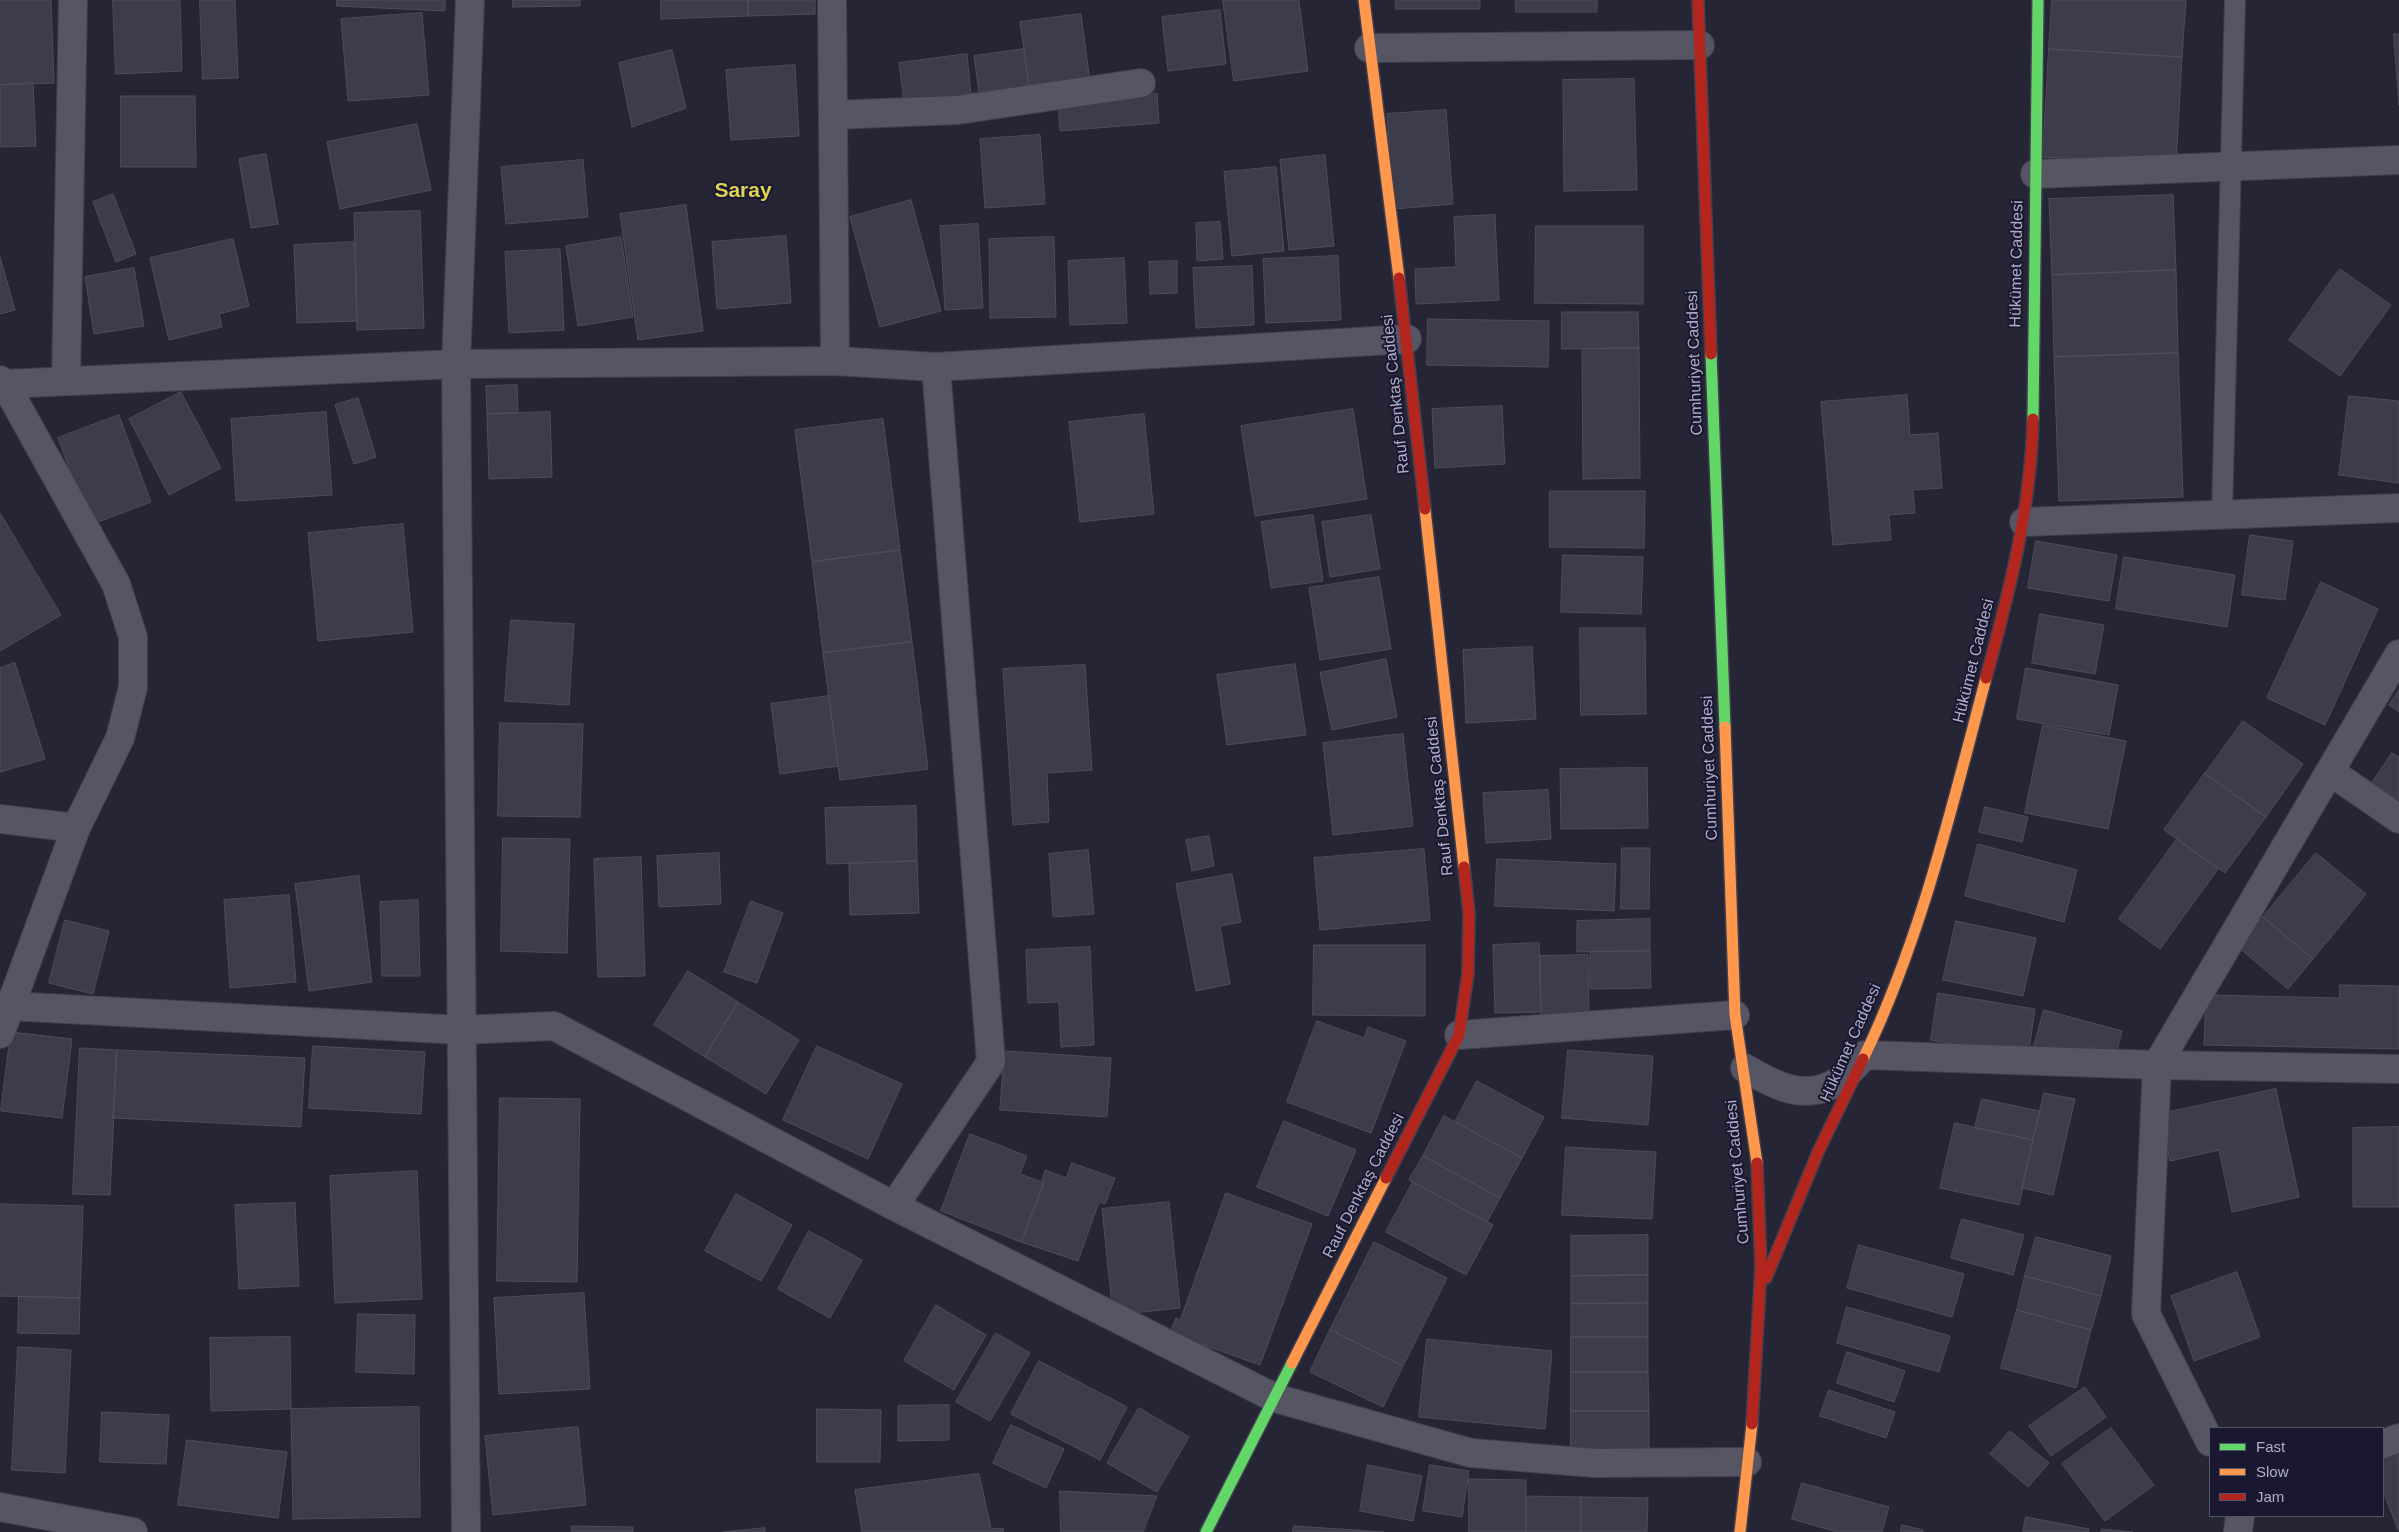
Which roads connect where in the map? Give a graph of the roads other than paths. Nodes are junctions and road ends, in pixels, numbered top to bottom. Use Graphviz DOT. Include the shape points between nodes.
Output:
graph roads {
  1 [pos="73,0"];
  2 [pos="470,0"];
  3 [pos="832,0"];
  4 [pos="1364,0"];
  5 [pos="1698,0"];
  6 [pos="2038,0"];
  7 [pos="2235,0"];
  8 [pos="1700,45"];
  9 [pos="1369,48"];
  10 [pos="1141,84"];
  11 [pos="833,115"];
  12 [pos="2399,160"];
  13 [pos="2232,166"];
  14 [pos="2034,174"];
  15 [pos="1407,339"];
  16 [pos="836,361"];
  17 [pos="456,364"];
  18 [pos="936,367"];
  19 [pos="66,381"];
  20 [pos="2,382"];
  21 [pos="2399,508"];
  22 [pos="2222,514"];
  23 [pos="2024,522"];
  24 [pos="2399,654"];
  25 [pos="2331,772"];
  26 [pos="0,819"];
  27 [pos="2399,819"];
  28 [pos="76,828"];
  29 [pos="9,1006"];
  30 [pos="1735,1015"];
  31 [pos="461,1030"];
  32 [pos="0,1034"];
  33 [pos="1460,1034"];
  34 [pos="1865,1055"];
  35 [pos="2157,1065"];
  36 [pos="1745,1068"];
  37 [pos="2399,1070"];
  38 [pos="894,1206"];
  39 [pos="1760,1292"];
  40 [pos="1274,1398"];
  41 [pos="2399,1438"];
  42 [pos="2209,1440"];
  43 [pos="2384,1444"];
  44 [pos="1748,1462"];
  45 [pos="0,1507"];
  46 [pos="2240,1517"];
  47 [pos="132,1532"];
  48 [pos="466,1532"];
  49 [pos="1206,1532"];
  50 [pos="1740,1532"];
  51 [pos="2238,1532"];
  1 -- 19 [label="street"];
  2 -- 17 [label="street"];
  3 -- 11 [label="street"];
  4 -- 9 [label="street, Rauf Denktaş Caddesi"];
  5 -- 8 [label="street, Cumhuriyet Caddesi"];
  6 -- 14 [label="street, Hükümet Caddesi"];
  7 -- 13 [label="lane"];
  8 -- 9 [label="street"];
  8 -- 30 [label="street, Cumhuriyet Caddesi"];
  9 -- 15 [label="street, Rauf Denktaş Caddesi"];
  10 -- 11 [label="street" via="958,110"];
  11 -- 16 [label="street"];
  12 -- 13 [label="street"];
  13 -- 14 [label="street"];
  13 -- 22 [label="lane"];
  14 -- 23 [label="street, Hükümet Caddesi" via="2032,464"];
  15 -- 18 [label="street"];
  15 -- 33 [label="street, Rauf Denktaş Caddesi" via="1469,913 1468,973"];
  16 -- 17 [label="street"];
  16 -- 18 [label="street"];
  17 -- 19 [label="street"];
  17 -- 31 [label="street"];
  18 -- 38 [label="street" via="991,1062"];
  19 -- 20 [label="street"];
  20 -- 28 [label="street" via="116,584 133,637 133,687 120,738"];
  21 -- 22 [label="street"];
  22 -- 23 [label="street"];
  23 -- 34 [label="street, Hükümet Caddesi" via="2005,609 1952,810 1909,950"];
  24 -- 25 [label="street"];
  25 -- 27 [label="street"];
  25 -- 35 [label="street"];
  26 -- 28 [label="street"];
  28 -- 29 [label="street"];
  29 -- 31 [label="street"];
  29 -- 32 [label="street"];
  30 -- 33 [label="street"];
  30 -- 36 [label="street, Cumhuriyet Caddesi"];
  31 -- 38 [label="street" via="554,1026"];
  31 -- 48 [label="street"];
  33 -- 40 [label="street, Rauf Denktaş Caddesi"];
  34 -- 35 [label="street"];
  34 -- 36 [label="street" via="1839,1080 1816,1090 1794,1092"];
  34 -- 39 [label="street, Hükümet Caddesi" via="1819,1150"];
  35 -- 37 [label="street"];
  35 -- 42 [label="street" via="2146,1314"];
  36 -- 39 [label="street, Cumhuriyet Caddesi" via="1761,1219"];
  38 -- 40 [label="street"];
  39 -- 44 [label="street, Cumhuriyet Caddesi"];
  40 -- 44 [label="street" via="1471,1453 1594,1463"];
  40 -- 49 [label="street, Rauf Denktaş Caddesi"];
  41 -- 43 [label="street"];
  44 -- 50 [label="street, Cumhuriyet Caddesi"];
  45 -- 47 [label="street"];
  46 -- 51 [label="street"];
}
